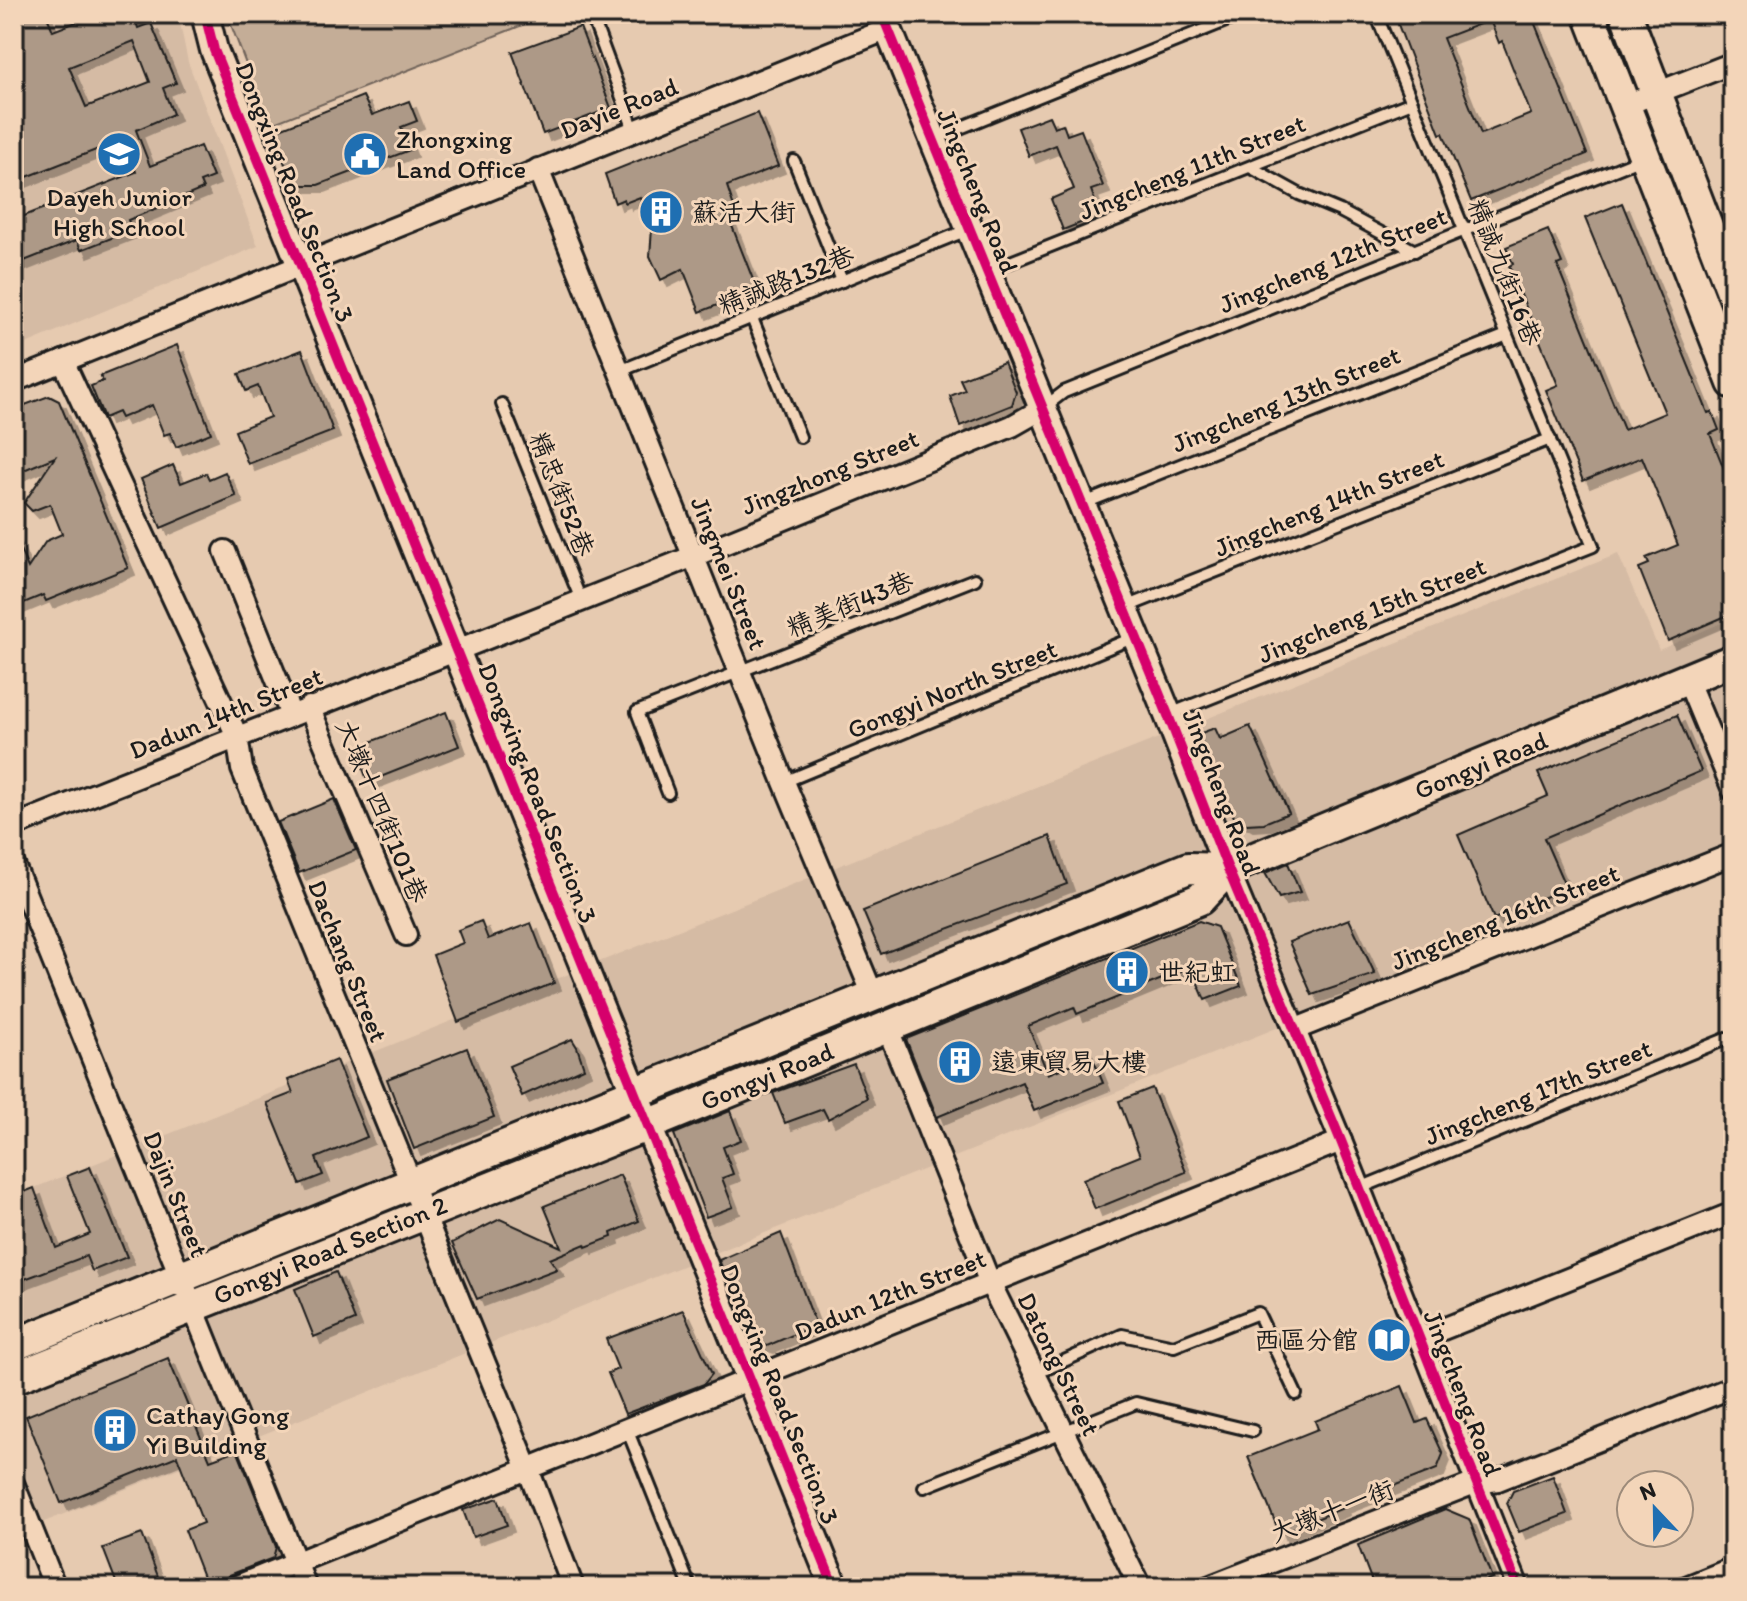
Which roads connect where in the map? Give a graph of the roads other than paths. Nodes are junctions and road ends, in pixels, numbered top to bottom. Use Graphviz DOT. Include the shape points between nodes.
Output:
graph roads {
  1 [pos="205,14"];
  2 [pos="591,14"];
  3 [pos="1376,14"];
  4 [pos="1589,14"];
  5 [pos="1626,14"];
  6 [pos="1240,15"];
  7 [pos="885,22"];
  8 [pos="1733,63"];
  9 [pos="1655,94"];
  10 [pos="1412,102"];
  11 [pos="1623,106"];
  12 [pos="634,130"];
  13 [pos="933,139"];
  14 [pos="1644,158"];
  15 [pos="794,161"];
  16 [pos="1252,168"];
  17 [pos="538,169"];
  18 [pos="969,230"];
  19 [pos="1464,231"];
  20 [pos="1415,251"];
  21 [pos="301,265"];
  22 [pos="986,272"];
  23 [pos="842,281"];
  24 [pos="1733,294"];
  25 [pos="752,318"];
  26 [pos="1507,335"];
  27 [pos="63,361"];
  28 [pos="620,371"];
  29 [pos="14,381"];
  30 [pos="1733,383"];
  31 [pos="502,404"];
  32 [pos="1042,409"];
  33 [pos="800,437"];
  34 [pos="1550,439"];
  35 [pos="1082,504"];
  36 [pos="1593,546"];
  37 [pos="225,551"];
  38 [pos="694,556"];
  39 [pos="975,579"];
  40 [pos="581,600"];
  41 [pos="1124,608"];
  42 [pos="1136,636"];
  43 [pos="456,648"];
  44 [pos="1733,660"];
  45 [pos="740,671"];
  46 [pos="1687,679"];
  47 [pos="300,711"];
  48 [pos="1168,715"];
  49 [pos="237,736"];
  50 [pos="784,782"];
  51 [pos="1733,790"];
  52 [pos="668,793"];
  53 [pos="14,826"];
  54 [pos="1733,854"];
  55 [pos="14,865"];
  56 [pos="1228,869"];
  57 [pos="406,935"];
  58 [pos="873,995"];
  59 [pos="887,1027"];
  60 [pos="1296,1029"];
  61 [pos="1733,1036"];
  62 [pos="635,1093"];
  63 [pos="648,1125"];
  64 [pos="1341,1141"];
  65 [pos="412,1184"];
  66 [pos="1360,1188"];
  67 [pos="423,1212"];
  68 [pos="1733,1213"];
  69 [pos="990,1283"];
  70 [pos="188,1292"];
  71 [pos="1418,1339"];
  72 [pos="14,1345"];
  73 [pos="1035,1374"];
  74 [pos="14,1378"];
  75 [pos="750,1380"];
  76 [pos="1733,1387"];
  77 [pos="1296,1394"];
  78 [pos="627,1429"];
  79 [pos="1253,1431"];
  80 [pos="1063,1432"];
  81 [pos="528,1469"];
  82 [pos="1475,1483"];
  83 [pos="14,1485"];
  84 [pos="924,1487"];
  85 [pos="297,1562"];
  86 [pos="1733,1568"];
  87 [pos="55,1587"];
  88 [pos="235,1587"];
  89 [pos="306,1587"];
  90 [pos="573,1587"];
  91 [pos="690,1587"];
  92 [pos="834,1587"];
  93 [pos="1140,1587"];
  94 [pos="1208,1587"];
  95 [pos="1518,1587"];
  96 [pos="1686,1587"];
  1 -- 21 [label="street, Dongxing Road Section 3" via="214,50"];
  2 -- 12 [label="lane"];
  3 -- 10 [label="lane, 精誠九街16巷"];
  4 -- 11 [label="main road"];
  5 -- 9 [label="main road"];
  6 -- 13 [label="lane"];
  7 -- 12 [label="street, Dayie Road"];
  7 -- 13 [label="street, Jingcheng Road"];
  8 -- 9 [label="street"];
  9 -- 11 [label="street"];
  9 -- 24 [label="main road"];
  10 -- 16 [label="lane, Jingcheng 11th Street"];
  10 -- 19 [label="lane, 精誠九街16巷"];
  11 -- 14 [label="main road"];
  12 -- 17 [label="street, Dayie Road"];
  13 -- 18 [label="street, Jingcheng Road"];
  14 -- 19 [label="lane, Jingcheng 12th Street"];
  14 -- 30 [label="main road"];
  15 -- 23 [label="lane"];
  16 -- 20 [label="lane"];
  16 -- 22 [label="lane, Jingcheng 11th Street"];
  17 -- 21 [label="street, Dayie Road"];
  17 -- 28 [label="street, Jingmei Street"];
  18 -- 22 [label="street, Jingcheng Road"];
  18 -- 23 [label="lane, 精誠路132巷"];
  19 -- 20 [label="lane, Jingcheng 12th Street"];
  19 -- 26 [label="lane, 精誠九街16巷"];
  20 -- 32 [label="lane, Jingcheng 12th Street" via="1064,392"];
  21 -- 27 [label="street, Dayie Road"];
  21 -- 43 [label="street, Dongxing Road Section 3"];
  22 -- 32 [label="street, Jingcheng Road"];
  23 -- 25 [label="lane, 精誠路132巷"];
  25 -- 28 [label="lane, 精誠路132巷"];
  25 -- 33 [label="lane"];
  26 -- 34 [label="lane, 精誠九街16巷"];
  26 -- 35 [label="lane, Jingcheng 13th Street"];
  27 -- 29 [label="street, Dayie Road"];
  27 -- 49 [label="street, Dachang Street"];
  28 -- 38 [label="street, Jingmei Street"];
  31 -- 40 [label="lane, 精忠街52巷"];
  32 -- 35 [label="street, Jingcheng Road"];
  32 -- 38 [label="street, Jingzhong Street"];
  34 -- 36 [label="lane, 精誠九街16巷"];
  34 -- 41 [label="lane, Jingcheng 14th Street"];
  35 -- 41 [label="street, Jingcheng Road"];
  36 -- 48 [label="lane, Jingcheng 15th Street"];
  37 -- 47 [label="street, 大墩十四街101巷"];
  38 -- 40 [label="street, Jingzhong Street"];
  38 -- 45 [label="street, Jingmei Street"];
  39 -- 45 [label="lane, 精美街43巷"];
  40 -- 43 [label="street, Jingzhong Street"];
  41 -- 42 [label="street, Jingcheng Road"];
  42 -- 48 [label="street, Jingcheng Road"];
  42 -- 50 [label="lane, Gongyi North Street"];
  43 -- 47 [label="street, Dadun 14th Street"];
  43 -- 62 [label="street, Dongxing Road Section 3"];
  44 -- 46 [label="main road, Gongyi Road"];
  45 -- 50 [label="street, Jingmei Street"];
  45 -- 52 [label="lane, 精美街43巷" via="637,712"];
  46 -- 51 [label="street"];
  46 -- 56 [label="main road, Gongyi Road"];
  47 -- 49 [label="street, Dadun 14th Street"];
  47 -- 57 [label="street, 大墩十四街101巷"];
  48 -- 56 [label="street, Jingcheng Road"];
  49 -- 53 [label="street, Dadun 14th Street"];
  49 -- 65 [label="street, Dachang Street" via="242,769"];
  50 -- 58 [label="street, Jingmei Street"];
  54 -- 60 [label="street, Jingcheng 16th Street"];
  55 -- 70 [label="street, Dajin Street"];
  56 -- 58 [label="main road, Gongyi Road" via="1188,868"];
  56 -- 59 [label="main road, Gongyi Road" via="1200,899"];
  56 -- 60 [label="street, Jingcheng Road"];
  58 -- 59 [label="street"];
  58 -- 62 [label="main road, Gongyi Road"];
  59 -- 63 [label="main road, Gongyi Road"];
  59 -- 69 [label="street, Datong Street"];
  60 -- 64 [label="street, Jingcheng Road"];
  61 -- 66 [label="lane, Jingcheng 17th Street"];
  62 -- 63 [label="street, Dongxing Road Section 3"];
  62 -- 65 [label="main road, Gongyi Road Section 2"];
  63 -- 67 [label="main road, Gongyi Road Section 2"];
  63 -- 75 [label="street, Dongxing Road Section 3"];
  64 -- 66 [label="street, Jingcheng Road"];
  64 -- 69 [label="street, Dadun 12th Street"];
  65 -- 67 [label="street, Dachang Street"];
  65 -- 70 [label="main road, Gongyi Road Section 2"];
  66 -- 71 [label="street, Jingcheng Road"];
  67 -- 70 [label="main road, Gongyi Road Section 2"];
  67 -- 81 [label="street, Dachang Street"];
  68 -- 71 [label="street"];
  69 -- 73 [label="street, Datong Street"];
  69 -- 75 [label="street, Dadun 12th Street"];
  70 -- 72 [label="main road, Gongyi Road Section 2"];
  70 -- 74 [label="main road, Gongyi Road Section 2"];
  70 -- 85 [label="street, Dajin Street"];
  71 -- 82 [label="street, Jingcheng Road"];
  73 -- 77 [label="lane" via="1122,1335 1174,1346 1258,1313"];
  73 -- 80 [label="street, Datong Street"];
  75 -- 78 [label="street, Dadun 12th Street"];
  75 -- 92 [label="street, Dongxing Road Section 3"];
  76 -- 82 [label="street, 大墩十一街" via="1498,1480"];
  78 -- 81 [label="street, Dadun 12th Street"];
  78 -- 91 [label="lane"];
  79 -- 80 [label="lane" via="1136,1403"];
  80 -- 84 [label="lane"];
  80 -- 93 [label="street, Datong Street"];
  81 -- 85 [label="street, Dadun 12th Street"];
  81 -- 90 [label="street, Dachang Street"];
  82 -- 94 [label="street, 大墩十一街"];
  82 -- 95 [label="street, Jingcheng Road"];
  83 -- 87 [label="street"];
  85 -- 88 [label="street, Dadun 12th Street"];
  85 -- 89 [label="street, Dajin Street"];
  86 -- 96 [label="street"];
}
